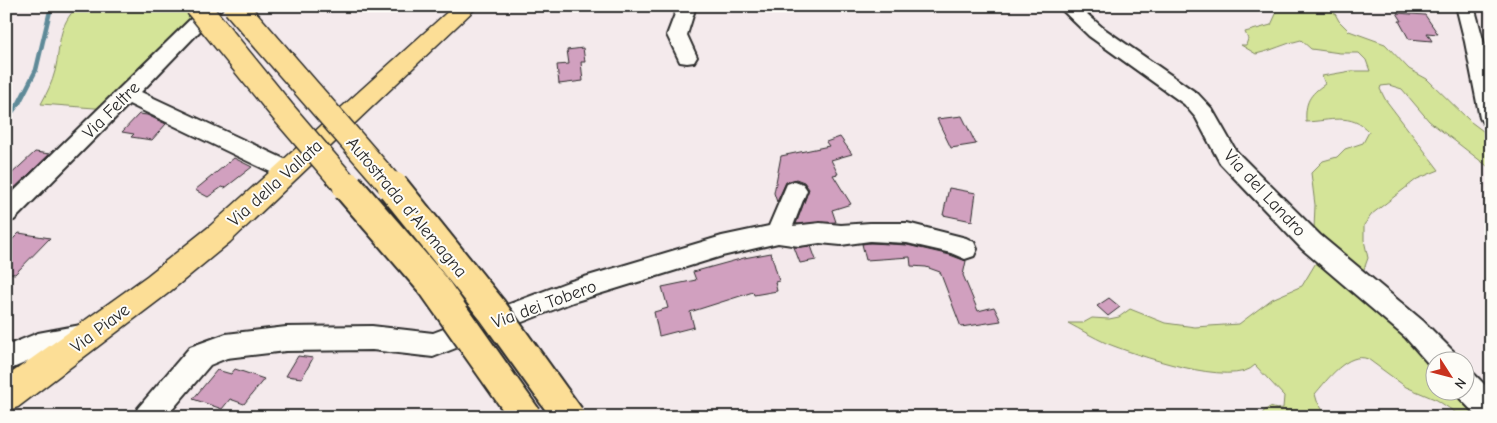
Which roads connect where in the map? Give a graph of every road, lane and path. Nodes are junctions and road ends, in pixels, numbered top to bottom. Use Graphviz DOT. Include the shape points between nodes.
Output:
graph roads {
  1 [pos="198,6"];
  2 [pos="215,6"];
  3 [pos="235,6"];
  4 [pos="467,6"];
  5 [pos="687,6"];
  6 [pos="1067,6"];
  7 [pos="1465,6"];
  8 [pos="687,57"];
  9 [pos="127,94"];
  10 [pos="1491,118"];
  11 [pos="289,171"];
  12 [pos="795,190"];
  13 [pos="6,214"];
  14 [pos="778,233"];
  15 [pos="964,249"];
  16 [pos="192,257"];
  17 [pos="90,335"];
  18 [pos="1434,350"];
  19 [pos="6,359"];
  20 [pos="1474,393"];
  21 [pos="6,396"];
  22 [pos="1491,410"];
  23 [pos="148,417"];
  24 [pos="526,417"];
  25 [pos="569,417"];
  1 -- 24 [label="main road, Autostrada d'Alemagna, bridge" via="283,112 433,285"];
  2 -- 9 [label="street, Via Feltre"];
  3 -- 25 [label="main road, Autostrada d'Alemagna, bridge" via="316,96 460,270"];
  4 -- 11 [label="main road, Via della Vallata"];
  5 -- 8 [label="street" via="677,35"];
  6 -- 18 [label="street, Via del Landro" via="1096,32 1191,98 1204,114 1228,157 1311,242 1414,329"];
  7 -- 10 [label="street"];
  9 -- 11 [label="street"];
  9 -- 13 [label="street, Via Feltre"];
  11 -- 16 [label="main road, Via della Vallata"];
  12 -- 14 [label="street"];
  14 -- 15 [label="street, Via dei Tobero" via="799,236 908,233"];
  14 -- 23 [label="street, Via dei Tobero" via="722,246 568,293 434,345 372,338 286,339 226,346 200,356"];
  16 -- 17 [label="main road, Via Piave"];
  17 -- 19 [label="street" via="38,345"];
  17 -- 21 [label="main road, Via Piave"];
  20 -- 22 [label="street"];
}
